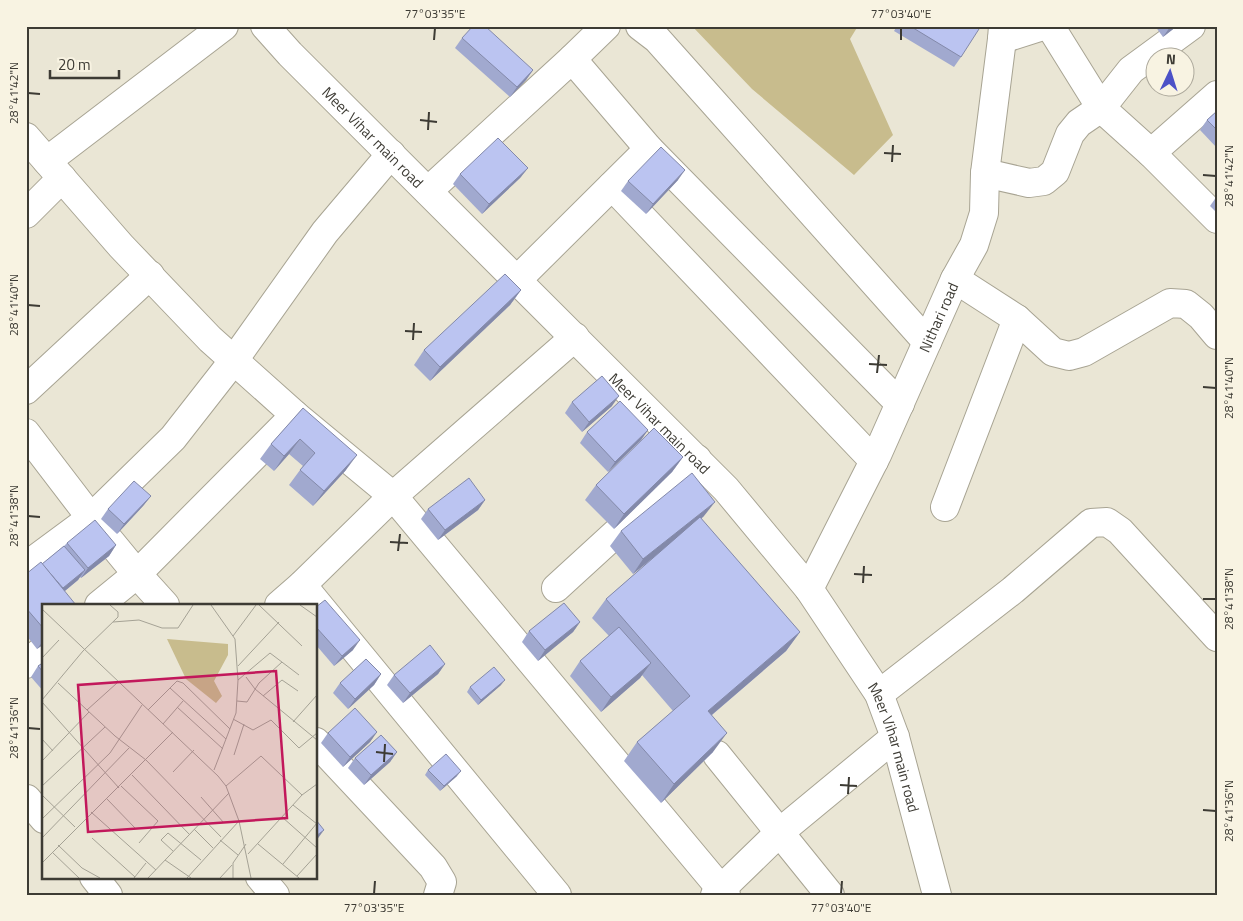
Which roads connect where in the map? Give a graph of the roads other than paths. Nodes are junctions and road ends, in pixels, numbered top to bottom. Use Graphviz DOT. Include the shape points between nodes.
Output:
graph roads {
  1 [pos="224,26"];
  2 [pos="265,26"];
  3 [pos="606,26"];
  4 [pos="640,26"];
  5 [pos="1043,26"];
  6 [pos="1050,26"];
  7 [pos="1191,26"];
  8 [pos="1002,33"];
  9 [pos="572,59"];
  10 [pos="1217,94"];
  11 [pos="1101,108"];
  12 [pos="26,137"];
  13 [pos="650,149"];
  14 [pos="1151,153"];
  15 [pos="391,154"];
  16 [pos="54,169"];
  17 [pos="985,173"];
  18 [pos="612,186"];
  19 [pos="428,191"];
  20 [pos="26,214"];
  21 [pos="1217,219"];
  22 [pos="150,275"];
  23 [pos="955,279"];
  24 [pos="517,280"];
  25 [pos="1017,319"];
  26 [pos="1217,335"];
  27 [pos="575,337"];
  28 [pos="927,342"];
  29 [pos="234,360"];
  30 [pos="26,390"];
  31 [pos="900,404"];
  32 [pos="295,415"];
  33 [pos="26,433"];
  34 [pos="697,460"];
  35 [pos="874,461"];
  36 [pos="393,496"];
  37 [pos="944,507"];
  38 [pos="91,518"];
  39 [pos="26,566"];
  40 [pos="137,574"];
  41 [pos="302,585"];
  42 [pos="556,588"];
  43 [pos="809,589"];
  44 [pos="100,604"];
  45 [pos="164,604"];
  46 [pos="280,604"];
  47 [pos="318,604"];
  48 [pos="318,604"];
  49 [pos="1217,637"];
  50 [pos="42,651"];
  51 [pos="26,664"];
  52 [pos="879,694"];
  53 [pos="895,737"];
  54 [pos="318,744"];
  55 [pos="716,755"];
  56 [pos="42,787"];
  57 [pos="26,799"];
  58 [pos="42,817"];
  59 [pos="780,832"];
  60 [pos="95,878"];
  61 [pos="261,878"];
  62 [pos="721,893"];
  63 [pos="108,895"];
  64 [pos="274,895"];
  65 [pos="438,895"];
  66 [pos="557,895"];
  67 [pos="830,895"];
  68 [pos="937,895"];
  1 -- 16 [label="street"];
  2 -- 15 [label="street, Meer Vihar main road"];
  3 -- 9 [label="street"];
  4 -- 28 [label="street" via="657,39"];
  5 -- 8 [label="street"];
  6 -- 11 [label="street"];
  7 -- 11 [label="street" via="1131,70"];
  8 -- 17 [label="street, Nithari road"];
  9 -- 13 [label="street"];
  9 -- 19 [label="street"];
  10 -- 14 [label="street"];
  11 -- 14 [label="street"];
  11 -- 17 [label="street" via="1079,123 1070,134 1055,172 1044,180 1029,182"];
  12 -- 16 [label="street"];
  13 -- 18 [label="street"];
  13 -- 31 [label="street"];
  14 -- 21 [label="street"];
  15 -- 19 [label="street, Meer Vihar main road"];
  15 -- 29 [label="street" via="324,232"];
  16 -- 20 [label="street"];
  16 -- 22 [label="street"];
  17 -- 23 [label="street, Nithari road" via="984,213 974,245"];
  18 -- 24 [label="street"];
  18 -- 35 [label="street"];
  19 -- 24 [label="street, Meer Vihar main road"];
  22 -- 29 [label="street"];
  22 -- 30 [label="street"];
  23 -- 25 [label="street"];
  23 -- 28 [label="street, Nithari road"];
  24 -- 27 [label="street, Meer Vihar main road"];
  25 -- 26 [label="street" via="1053,352 1069,356 1084,352 1170,303 1186,304"];
  25 -- 37 [label="street"];
  27 -- 34 [label="street, Meer Vihar main road"];
  27 -- 36 [label="street"];
  28 -- 31 [label="street, Nithari road"];
  29 -- 32 [label="street"];
  29 -- 38 [label="street" via="173,438"];
  31 -- 35 [label="street, Nithari road"];
  32 -- 36 [label="street"];
  32 -- 40 [label="street"];
  33 -- 38 [label="street"];
  34 -- 42 [label="street"];
  34 -- 43 [label="street, Meer Vihar main road" via="726,489"];
  35 -- 43 [label="street, Nithari road"];
  36 -- 41 [label="street"];
  36 -- 62 [label="street"];
  38 -- 39 [label="street"];
  38 -- 40 [label="street"];
  40 -- 44 [label="street"];
  40 -- 45 [label="street"];
  41 -- 46 [label="street"];
  41 -- 47 [label="street"];
  43 -- 52 [label="street, Meer Vihar main road"];
  48 -- 66 [label="street"];
  49 -- 52 [label="street" via="1120,531 1107,522 1092,523 1013,590"];
  50 -- 51 [label="street"];
  52 -- 53 [label="street, Meer Vihar main road"];
  53 -- 59 [label="street"];
  53 -- 68 [label="street, Meer Vihar main road"];
  54 -- 65 [label="street" via="433,867 442,882"];
  55 -- 59 [label="street"];
  56 -- 57 [label="street"];
  57 -- 58 [label="street"];
  59 -- 62 [label="street"];
  59 -- 67 [label="street"];
  60 -- 63 [label="street"];
  61 -- 64 [label="street"];
}
